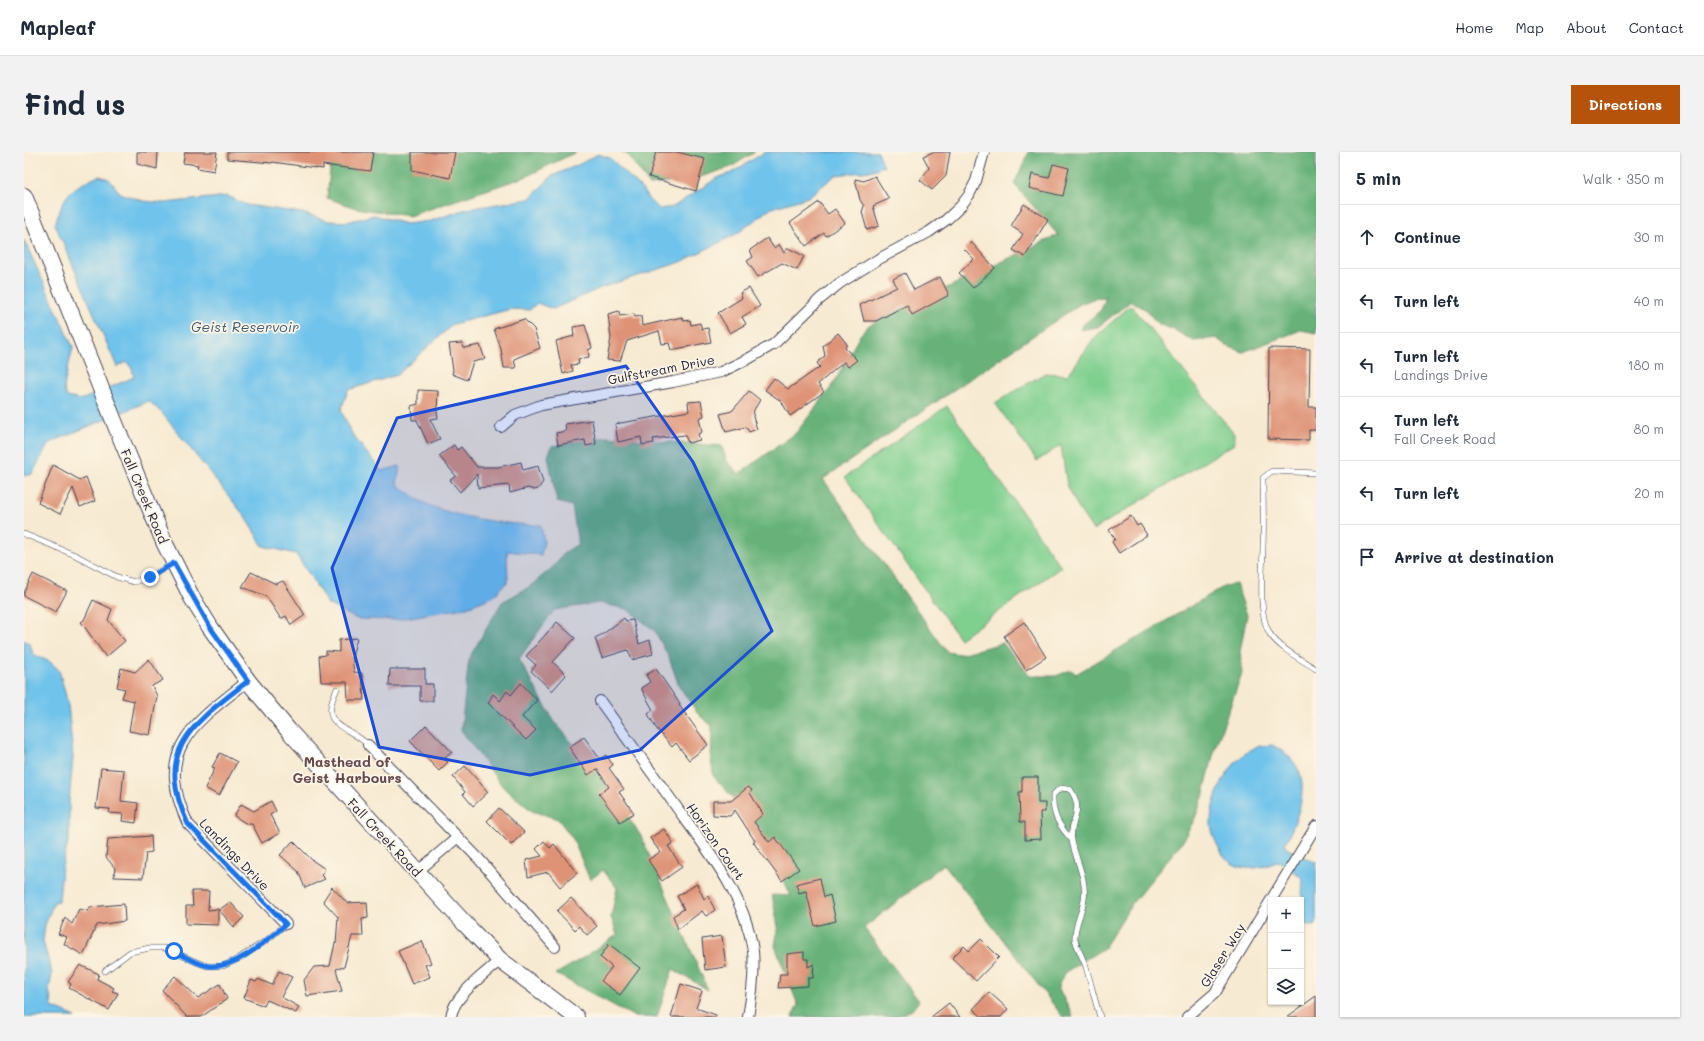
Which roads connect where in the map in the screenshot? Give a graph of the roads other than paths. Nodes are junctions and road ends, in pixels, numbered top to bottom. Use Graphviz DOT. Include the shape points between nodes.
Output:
graph roads {
  1 [pos="984,152"];
  2 [pos="24,196"];
  3 [pos="501,427"];
  4 [pos="1316,472"];
  5 [pos="24,534"];
  6 [pos="174,563"];
  7 [pos="1316,670"];
  8 [pos="248,681"];
  9 [pos="337,689"];
  10 [pos="600,701"];
  11 [pos="368,745"];
  12 [pos="1316,826"];
  13 [pos="458,837"];
  14 [pos="1072,840"];
  15 [pos="418,872"];
  16 [pos="1273,897"];
  17 [pos="1268,905"];
  18 [pos="286,924"];
  19 [pos="555,947"];
  20 [pos="500,960"];
  21 [pos="105,971"];
  22 [pos="451,1017"];
  23 [pos="576,1017"];
  24 [pos="748,1017"];
  25 [pos="1100,1017"];
  26 [pos="1187,1017"];
  1 -- 3 [label="street, Gulfstream Drive" via="969,195 946,220 840,283 774,344 748,359 721,372 541,405 515,415"];
  2 -- 6 [label="main road, Fall Creek Road"];
  4 -- 7 [label="lane" via="1272,472 1263,478 1262,602 1270,634 1284,648"];
  5 -- 6 [label="lane" via="134,582 150,577"];
  6 -- 8 [label="main road, Fall Creek Road" via="210,627"];
  8 -- 15 [label="main road, Fall Creek Road" via="289,731"];
  8 -- 18 [label="street, Landings Drive" via="190,731 178,755 175,771 176,790 188,824"];
  9 -- 11 [label="lane" via="330,702 331,714 336,725 357,735"];
  10 -- 24 [label="street, Horizon Court" via="735,892 753,951 752,996"];
  11 -- 13 [label="street"];
  12 -- 16 [label="street, Glaser Way"];
  13 -- 15 [label="street"];
  13 -- 19 [label="street"];
  14 -- 14 [label="lane" via="1072,828 1077,814 1076,799 1070,790 1060,788 1053,795 1052,808 1059,824"];
  14 -- 25 [label="lane" via="1085,884 1084,901 1075,939"];
  15 -- 20 [label="main road, Fall Creek Road"];
  17 -- 26 [label="street, Glaser Way" via="1215,993"];
  18 -- 21 [label="lane" via="267,940 223,966 207,966 164,948 150,948 130,952"];
  20 -- 22 [label="street" via="460,997 451,1012"];
  20 -- 23 [label="main road, Fall Creek Road"];
}
